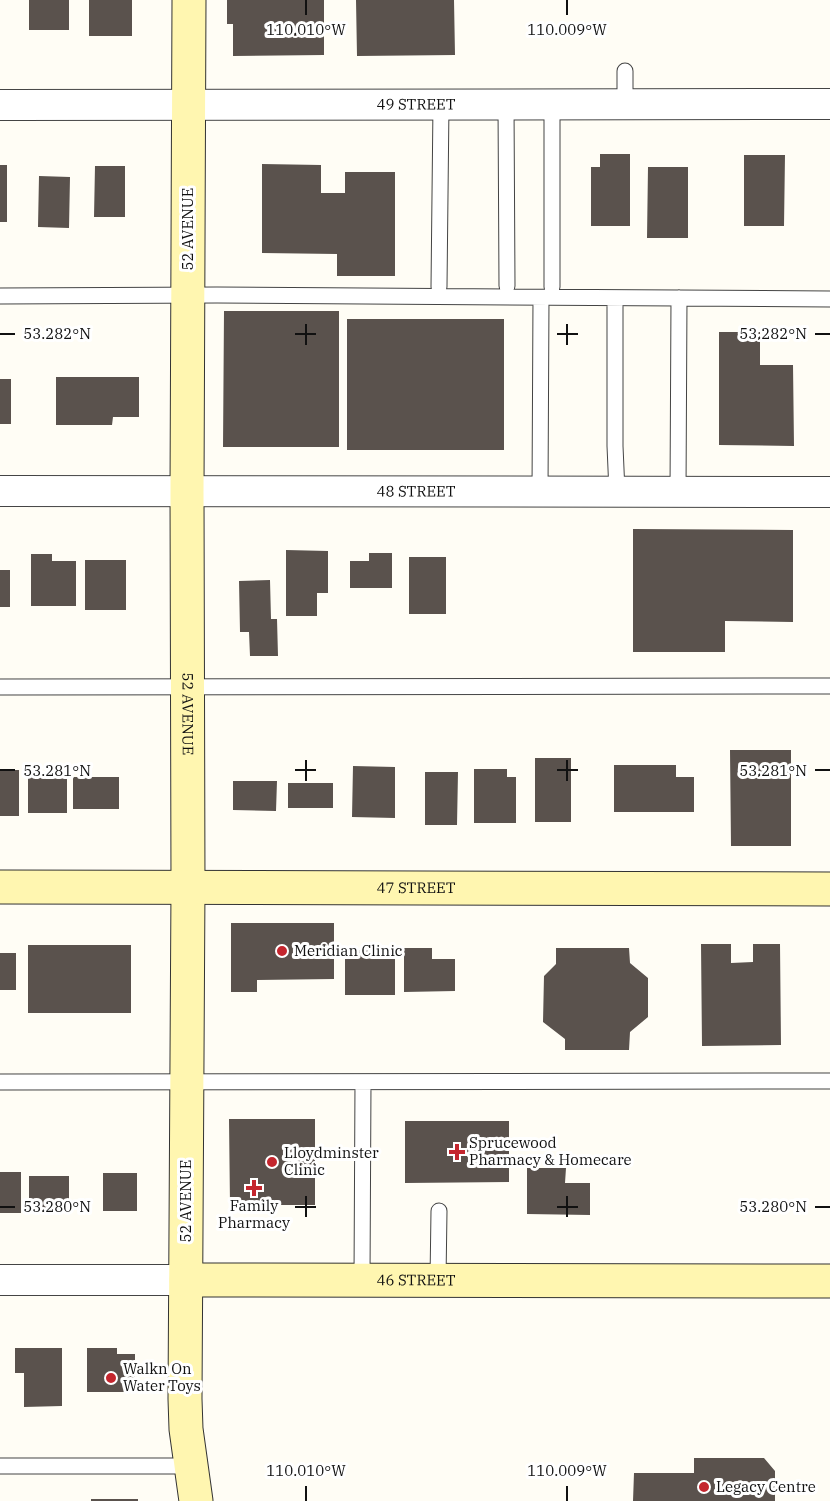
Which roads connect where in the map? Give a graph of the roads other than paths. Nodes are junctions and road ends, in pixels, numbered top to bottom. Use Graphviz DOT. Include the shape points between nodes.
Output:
graph roads {
  1 [pos="189,0"];
  2 [pos="626,70"];
  3 [pos="189,104"];
  4 [pos="441,104"];
  5 [pos="506,104"];
  6 [pos="552,104"];
  7 [pos="625,104"];
  8 [pos="830,104"];
  9 [pos="0,105"];
  10 [pos="439,286"];
  11 [pos="507,286"];
  12 [pos="552,286"];
  13 [pos="188,295"];
  14 [pos="0,296"];
  15 [pos="541,298"];
  16 [pos="615,298"];
  17 [pos="679,298"];
  18 [pos="830,299"];
  19 [pos="0,491"];
  20 [pos="187,491"];
  21 [pos="540,492"];
  22 [pos="616,492"];
  23 [pos="678,492"];
  24 [pos="830,492"];
  25 [pos="830,686"];
  26 [pos="0,687"];
  27 [pos="187,687"];
  28 [pos="188,886"];
  29 [pos="0,887"];
  30 [pos="830,889"];
  31 [pos="830,1081"];
  32 [pos="0,1082"];
  33 [pos="187,1082"];
  34 [pos="363,1082"];
  35 [pos="439,1211"];
  36 [pos="0,1280"];
  37 [pos="186,1280"];
  38 [pos="362,1280"];
  39 [pos="438,1280"];
  40 [pos="830,1281"];
  41 [pos="0,1466"];
  42 [pos="185,1466"];
  43 [pos="173,1501"];
  44 [pos="196,1501"];
  1 -- 3 [label="street, 52 AVENUE"];
  2 -- 7 [label="lane"];
  3 -- 4 [label="street, 49 STREET"];
  3 -- 9 [label="street, 49 STREET"];
  3 -- 13 [label="street, 52 AVENUE"];
  4 -- 5 [label="street, 49 STREET"];
  4 -- 10 [label="lane"];
  5 -- 6 [label="street, 49 STREET"];
  5 -- 11 [label="lane"];
  6 -- 7 [label="street, 49 STREET"];
  6 -- 12 [label="lane"];
  7 -- 8 [label="street, 49 STREET"];
  13 -- 14 [label="lane"];
  13 -- 15 [label="lane"];
  13 -- 20 [label="street, 52 AVENUE"];
  15 -- 16 [label="lane"];
  15 -- 21 [label="lane"];
  16 -- 17 [label="lane"];
  16 -- 22 [label="lane"];
  17 -- 18 [label="lane"];
  17 -- 23 [label="lane"];
  19 -- 20 [label="street, 48 STREET"];
  20 -- 21 [label="street, 48 STREET"];
  20 -- 27 [label="street, 52 AVENUE"];
  21 -- 22 [label="street, 48 STREET"];
  22 -- 23 [label="street, 48 STREET"];
  23 -- 24 [label="street, 48 STREET"];
  25 -- 27 [label="lane"];
  26 -- 27 [label="lane"];
  27 -- 28 [label="street, 52 AVENUE"];
  28 -- 29 [label="street, 47 STREET"];
  28 -- 30 [label="street, 47 STREET"];
  28 -- 33 [label="street, 52 AVENUE"];
  31 -- 34 [label="lane"];
  32 -- 33 [label="lane"];
  33 -- 34 [label="lane"];
  33 -- 37 [label="street, 52 AVENUE"];
  34 -- 38 [label="lane"];
  35 -- 39 [label="lane"];
  36 -- 37 [label="street, 46 STREET"];
  37 -- 38 [label="street, 46 STREET"];
  37 -- 42 [label="street, 52 AVENUE"];
  38 -- 39 [label="street, 46 STREET"];
  39 -- 40 [label="street, 46 STREET"];
  41 -- 42 [label="lane"];
  42 -- 43 [label="street, 52 AVENUE"];
  42 -- 44 [label="street, 52 AVENUE"];
}
